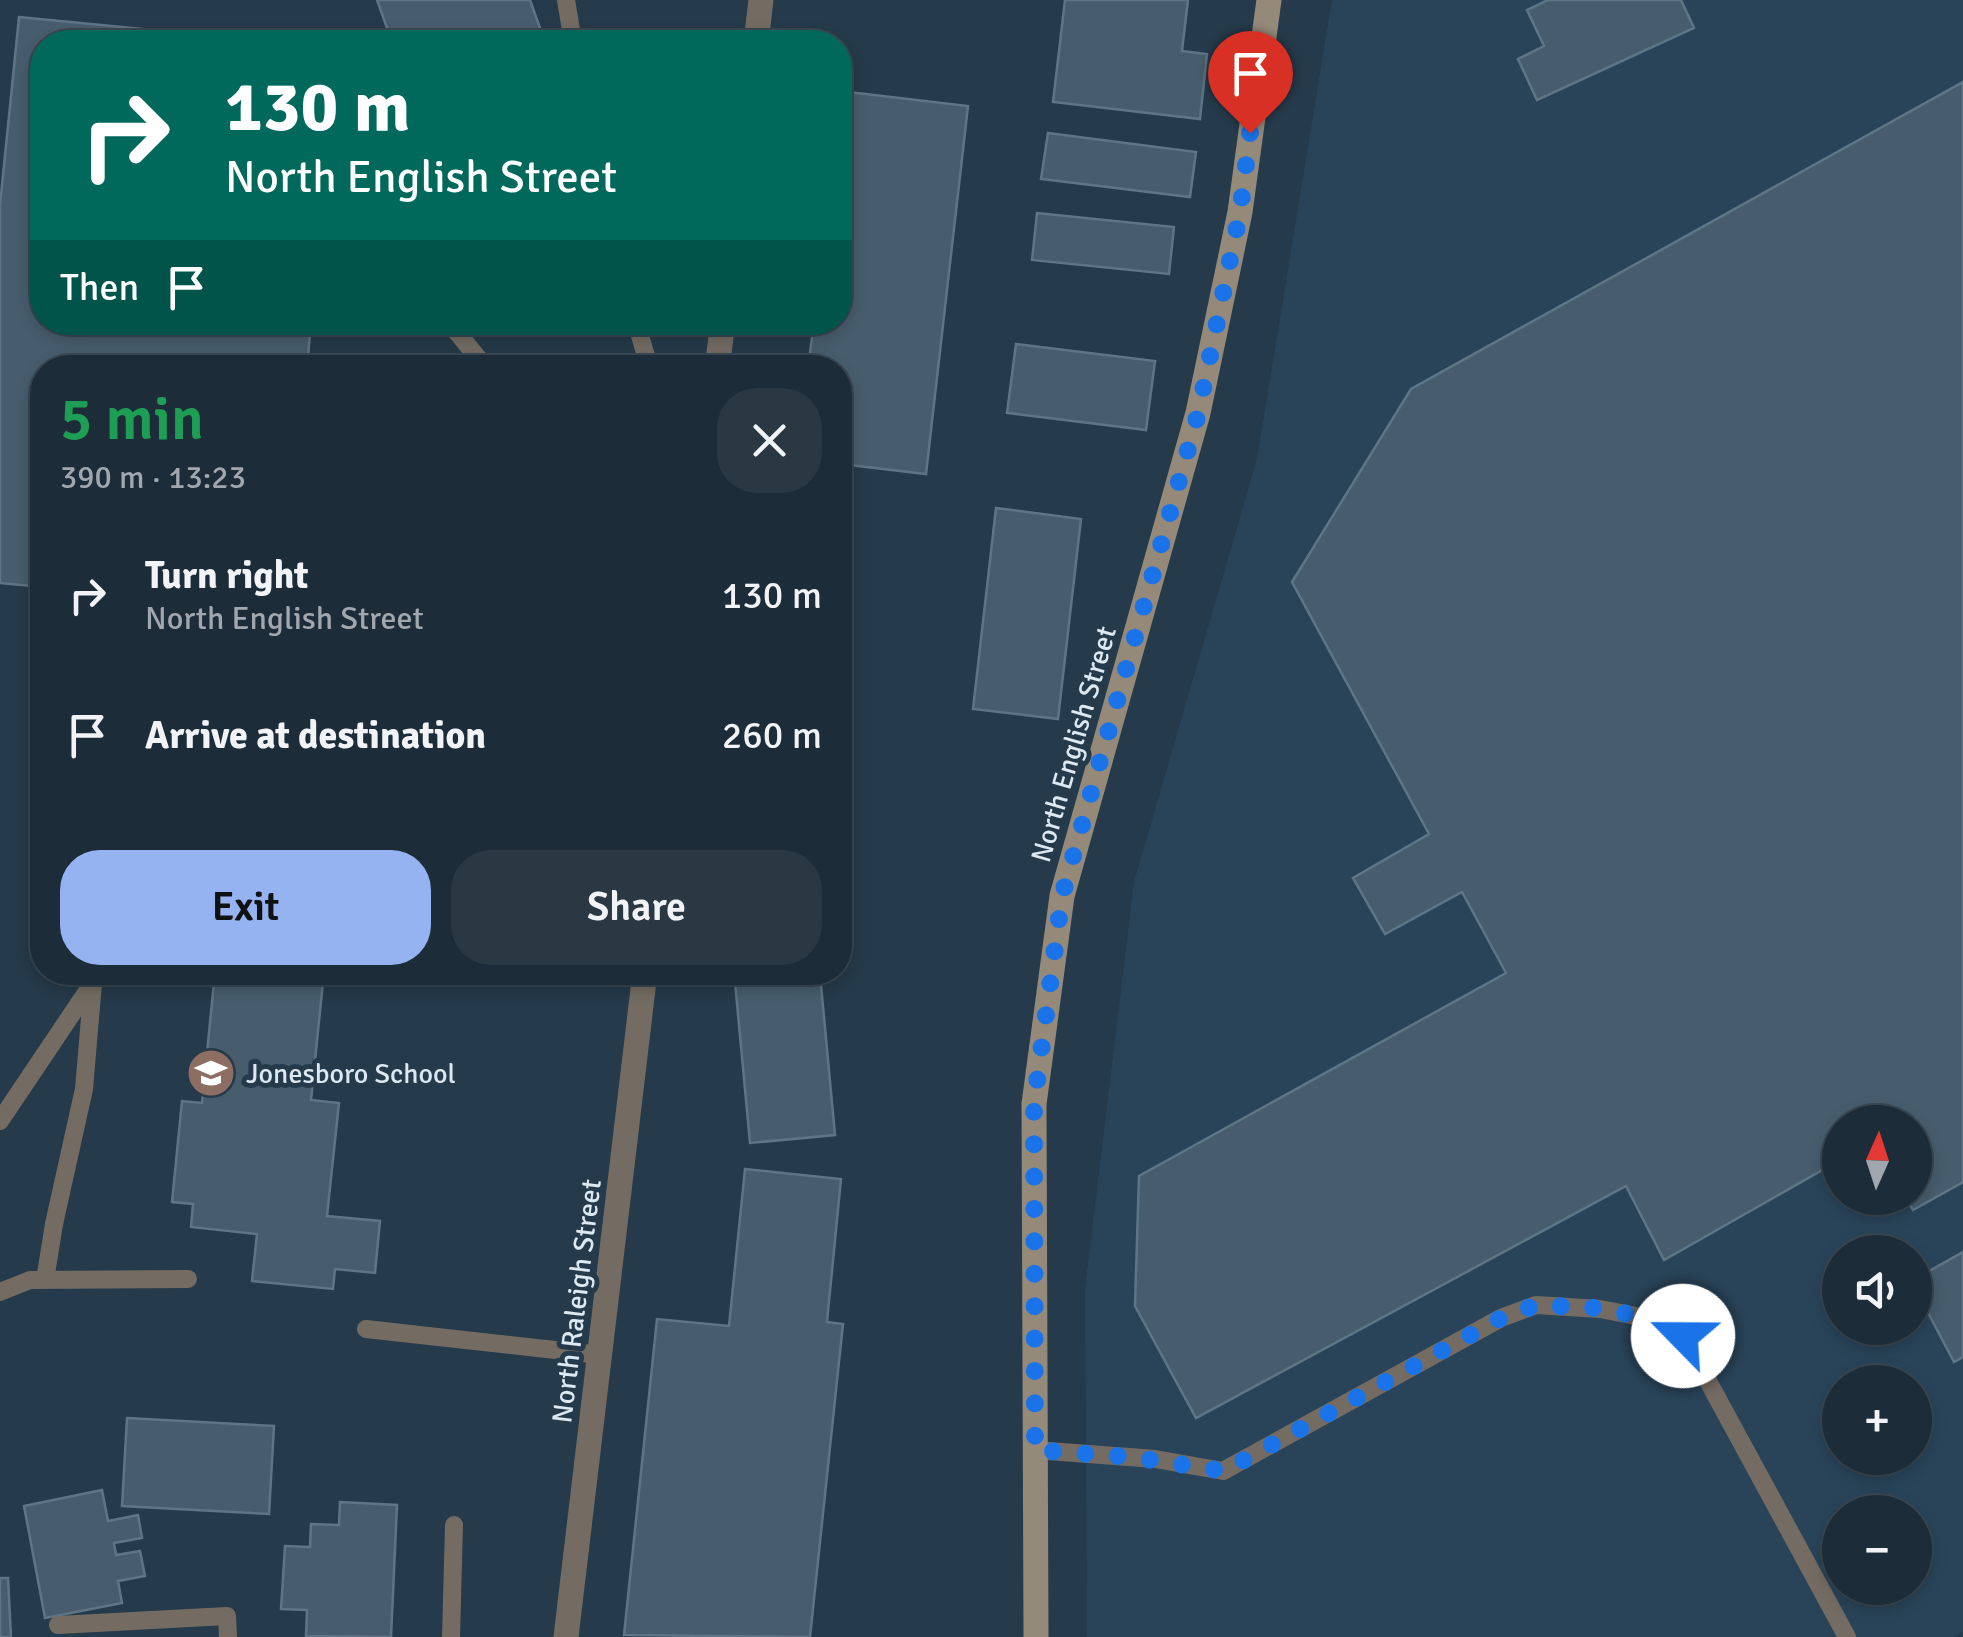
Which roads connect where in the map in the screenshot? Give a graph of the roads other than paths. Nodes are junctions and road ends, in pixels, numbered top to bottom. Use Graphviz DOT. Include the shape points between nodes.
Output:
graph roads {
  1 [pos="566,0"];
  2 [pos="762,0"];
  3 [pos="1269,0"];
  4 [pos="572,30"];
  5 [pos="758,30"];
  6 [pos="459,335"];
  7 [pos="475,355"];
  8 [pos="91,985"];
  9 [pos="95,985"];
  10 [pos="643,985"];
  11 [pos="0,1121"];
  12 [pos="188,1279"];
  13 [pos="44,1280"];
  14 [pos="0,1292"];
  15 [pos="366,1329"];
  16 [pos="600,1355"];
  17 [pos="1035,1450"];
  18 [pos="454,1525"];
  19 [pos="58,1625"];
  20 [pos="228,1637"];
  21 [pos="451,1637"];
  22 [pos="566,1637"];
  23 [pos="1036,1637"];
  24 [pos="1847,1637"];
  1 -- 4 [label="lane"];
  2 -- 5 [label="street"];
  3 -- 17 [label="street, North English Street" via="1240,212 1198,414 1062,896 1034,1104"];
  6 -- 7 [label="lane"];
  8 -- 11 [label="lane"];
  9 -- 13 [label="lane" via="84,1090"];
  10 -- 16 [label="street, North Raleigh Street"];
  12 -- 13 [label="lane"];
  13 -- 14 [label="lane"];
  15 -- 16 [label="lane"];
  16 -- 22 [label="street, North Raleigh Street"];
  17 -- 23 [label="street, North English Street"];
  17 -- 24 [label="lane" via="1224,1471 1536,1305 1652,1319 1683,1336"];
  18 -- 21 [label="lane"];
  19 -- 20 [label="lane" via="227,1616"];
}
